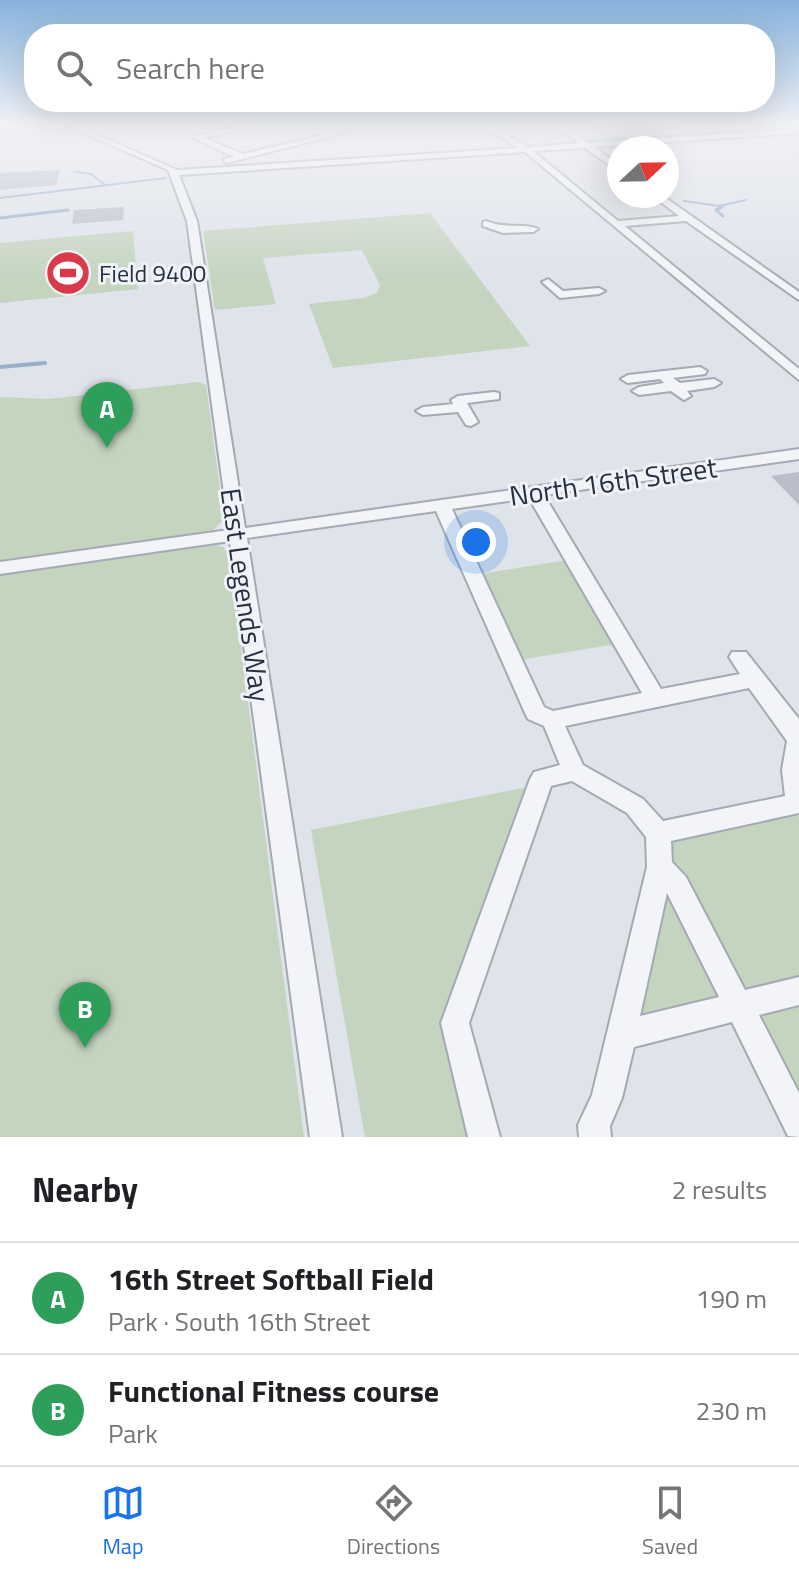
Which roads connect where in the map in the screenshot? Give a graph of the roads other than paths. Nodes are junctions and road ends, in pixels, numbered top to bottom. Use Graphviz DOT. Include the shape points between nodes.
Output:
graph roads {
  1 [pos="176,177"];
  2 [pos="559,177"];
  3 [pos="673,208"];
  4 [pos="687,218"];
  5 [pos="615,224"];
  6 [pos="533,229"];
  7 [pos="509,230"];
  8 [pos="554,282"];
  9 [pos="599,291"];
  10 [pos="585,293"];
  11 [pos="571,294"];
  12 [pos="799,297"];
  13 [pos="598,306"];
  14 [pos="584,308"];
  15 [pos="700,371"];
  16 [pos="663,375"];
  17 [pos="799,376"];
  18 [pos="628,379"];
  19 [pos="714,383"];
  20 [pos="679,390"];
  21 [pos="639,391"];
  22 [pos="497,401"];
  23 [pos="422,408"];
  24 [pos="799,454"];
  25 [pos="534,492"];
  26 [pos="442,506"];
  27 [pos="236,534"];
  28 [pos="0,568"];
  29 [pos="739,657"];
  30 [pos="754,679"];
  31 [pos="656,698"];
  32 [pos="552,720"];
  33 [pos="795,729"];
  34 [pos="574,771"];
  35 [pos="798,802"];
  36 [pos="658,833"];
  37 [pos="660,867"];
  38 [pos="799,991"];
  39 [pos="738,1006"];
  40 [pos="622,1035"];
  41 [pos="799,1125"];
  42 [pos="590,1133"];
  43 [pos="326,1137"];
  44 [pos="484,1137"];
  1 -- 27 [label="street, East Legends Way" via="192,221"];
  2 -- 5 [label="street"];
  3 -- 4 [label="street"];
  4 -- 5 [label="street"];
  4 -- 12 [label="street"];
  5 -- 17 [label="street"];
  6 -- 7 [label="street"];
  8 -- 11 [label="street"];
  9 -- 10 [label="street"];
  10 -- 11 [label="street"];
  10 -- 13 [label="street"];
  11 -- 14 [label="street"];
  15 -- 16 [label="street"];
  16 -- 18 [label="street"];
  16 -- 20 [label="street"];
  19 -- 20 [label="street"];
  20 -- 21 [label="street"];
  22 -- 23 [label="street" via="464,410"];
  24 -- 25 [label="street, North 16th Street"];
  25 -- 26 [label="street, North 16th Street"];
  25 -- 31 [label="street"];
  26 -- 27 [label="street, North 16th Street"];
  26 -- 32 [label="street" via="536,713"];
  27 -- 28 [label="street, North 16th Street"];
  27 -- 43 [label="street, East Legends Way"];
  29 -- 30 [label="street"];
  30 -- 31 [label="street"];
  30 -- 33 [label="street"];
  31 -- 32 [label="street"];
  32 -- 34 [label="street"];
  33 -- 35 [label="street"];
  34 -- 36 [label="street" via="635,806"];
  34 -- 44 [label="street" via="542,779 455,1023"];
  35 -- 36 [label="street"];
  36 -- 37 [label="street"];
  37 -- 39 [label="street" via="677,885"];
  37 -- 40 [label="street"];
  38 -- 39 [label="street"];
  39 -- 40 [label="street"];
  39 -- 41 [label="street"];
  40 -- 42 [label="street" via="607,1098"];
}
